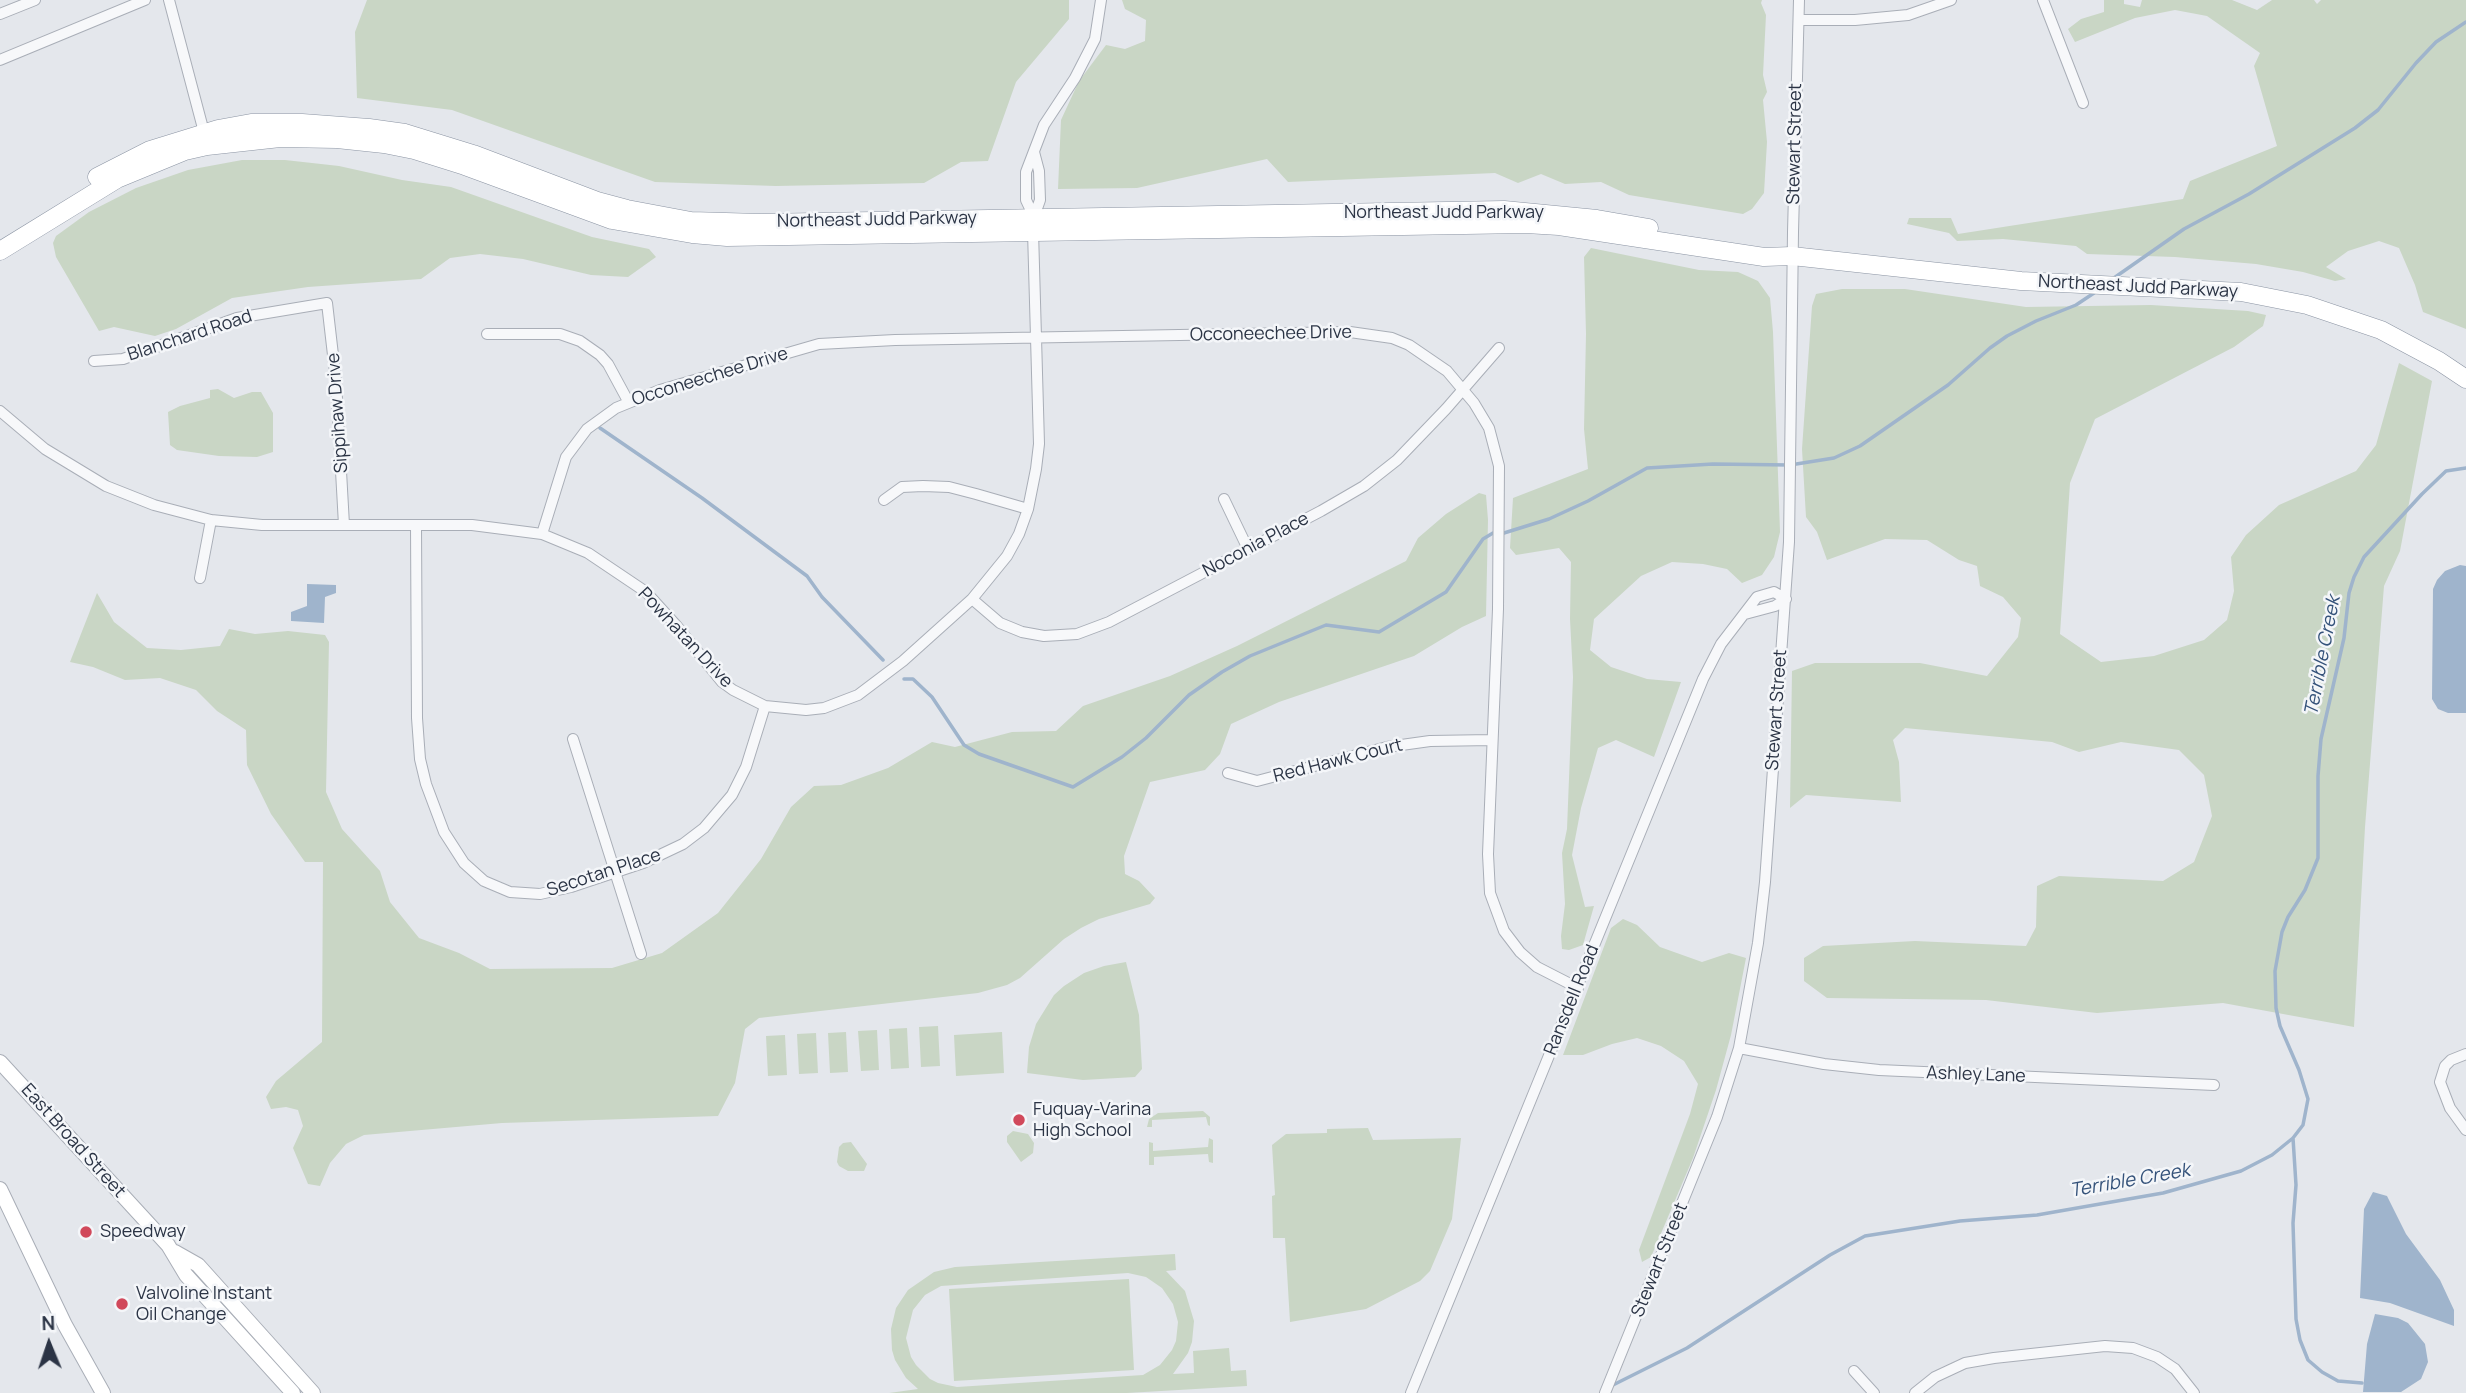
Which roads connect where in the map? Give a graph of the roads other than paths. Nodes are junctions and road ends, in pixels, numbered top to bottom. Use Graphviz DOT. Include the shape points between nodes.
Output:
graph roads {
  1 [pos="35,0"];
  2 [pos="145,0"];
  3 [pos="169,0"];
  4 [pos="1101,0"];
  5 [pos="1799,0"];
  6 [pos="1951,0"];
  7 [pos="2043,0"];
  8 [pos="0,15"];
  9 [pos="1799,20"];
  10 [pos="0,60"];
  11 [pos="2083,103"];
  12 [pos="206,139"];
  13 [pos="1033,224"];
  14 [pos="0,240"];
  15 [pos="0,251"];
  16 [pos="1792,256"];
  17 [pos="327,303"];
  18 [pos="487,334"];
  19 [pos="1035,337"];
  20 [pos="1499,348"];
  21 [pos="94,361"];
  22 [pos="2466,379"];
  23 [pos="1462,388"];
  24 [pos="628,401"];
  25 [pos="0,411"];
  26 [pos="1224,499"];
  27 [pos="884,500"];
  28 [pos="1028,509"];
  29 [pos="211,520"];
  30 [pos="344,525"];
  31 [pos="416,525"];
  32 [pos="541,534"];
  33 [pos="1248,550"];
  34 [pos="200,578"];
  35 [pos="972,599"];
  36 [pos="1786,599"];
  37 [pos="765,706"];
  38 [pos="573,738"];
  39 [pos="1492,740"];
  40 [pos="1228,774"];
  41 [pos="615,872"];
  42 [pos="641,954"];
  43 [pos="1578,988"];
  44 [pos="1739,1048"];
  45 [pos="2466,1054"];
  46 [pos="3,1073"];
  47 [pos="2214,1085"];
  48 [pos="2466,1130"];
  49 [pos="0,1189"];
  50 [pos="173,1252"];
  51 [pos="1854,1371"];
  52 [pos="103,1393"];
  53 [pos="293,1393"];
  54 [pos="313,1393"];
  55 [pos="1411,1393"];
  56 [pos="1605,1393"];
  57 [pos="1874,1393"];
  58 [pos="1915,1393"];
  59 [pos="2194,1393"];
  1 -- 8 [label="street"];
  2 -- 10 [label="street"];
  3 -- 12 [label="street"];
  4 -- 13 [label="street, Powhatan Drive" via="1095,39 1044,125 1034,152 1040,200"];
  5 -- 9 [label="street, Stewart Street"];
  6 -- 9 [label="street" via="1908,15"];
  7 -- 11 [label="street"];
  9 -- 16 [label="street, Stewart Street"];
  12 -- 13 [label="highway, Northeast Judd Parkway" via="251,123 276,122 338,124 405,134 473,154 597,201 691,221"];
  12 -- 14 [label="highway, Northeast Judd Parkway" via="150,150 120,164"];
  12 -- 15 [label="highway, Northeast Judd Parkway" via="117,179"];
  13 -- 16 [label="highway, Northeast Judd Parkway" via="1504,210 1597,219 1765,247"];
  13 -- 19 [label="street, Powhatan Drive"];
  16 -- 22 [label="highway, Northeast Judd Parkway" via="2021,281 2241,292 2307,305 2381,330"];
  16 -- 36 [label="street, Stewart Street"];
  17 -- 21 [label="street, Blanchard Road" via="237,318 123,359"];
  17 -- 30 [label="street, Sippihaw Drive"];
  18 -- 24 [label="street" via="560,334 580,341 608,364"];
  19 -- 23 [label="street, Occoneechee Drive" via="1372,334 1426,354"];
  19 -- 24 [label="street, Occoneechee Drive" via="819,344"];
  19 -- 28 [label="street, Powhatan Drive" via="1039,444"];
  20 -- 23 [label="street, Noconia Place"];
  23 -- 33 [label="street, Noconia Place" via="1381,474"];
  23 -- 39 [label="street, Occoneechee Drive" via="1489,428 1500,478"];
  24 -- 32 [label="street, Occoneechee Drive" via="587,429 566,457"];
  25 -- 29 [label="street, Powhatan Drive" via="45,449 106,486"];
  26 -- 33 [label="street"];
  27 -- 28 [label="street" via="902,487 923,486 949,488"];
  28 -- 35 [label="street, Powhatan Drive" via="1007,556"];
  29 -- 30 [label="street, Powhatan Drive"];
  29 -- 34 [label="street"];
  30 -- 31 [label="street, Powhatan Drive"];
  31 -- 32 [label="street, Powhatan Drive" via="472,524"];
  31 -- 41 [label="street, Secotan Place" via="418,741 426,784 444,832 473,873 510,892 553,891"];
  32 -- 37 [label="street, Powhatan Drive" via="589,553 646,592 722,682"];
  33 -- 35 [label="street, Noconia Place" via="1077,634 1022,632 1000,623"];
  35 -- 37 [label="street, Powhatan Drive" via="858,695 824,708"];
  36 -- 43 [label="street, Ransdell Road" via="1745,614 1721,644"];
  36 -- 44 [label="street, Stewart Street" via="1765,882"];
  37 -- 41 [label="street, Secotan Place" via="746,767 715,817 671,851"];
  38 -- 41 [label="street"];
  39 -- 40 [label="street, Red Hawk Court" via="1387,747 1257,781"];
  39 -- 43 [label="street, Occoneechee Drive" via="1488,867 1494,909 1520,952 1537,967"];
  41 -- 42 [label="street"];
  43 -- 55 [label="street, Ransdell Road"];
  44 -- 47 [label="street, Ashley Lane" via="1878,1070"];
  44 -- 56 [label="street, Stewart Street" via="1700,1165"];
  45 -- 48 [label="street" via="2445,1066 2440,1082 2450,1108"];
  46 -- 50 [label="main road, East Broad Street"];
  49 -- 52 [label="main road"];
  50 -- 53 [label="main road, East Broad Street" via="186,1275"];
  50 -- 54 [label="main road, East Broad Street" via="198,1265"];
  51 -- 57 [label="street"];
  58 -- 59 [label="street" via="1950,1369 1979,1360 2105,1346 2133,1348 2157,1357 2175,1369"];
}
